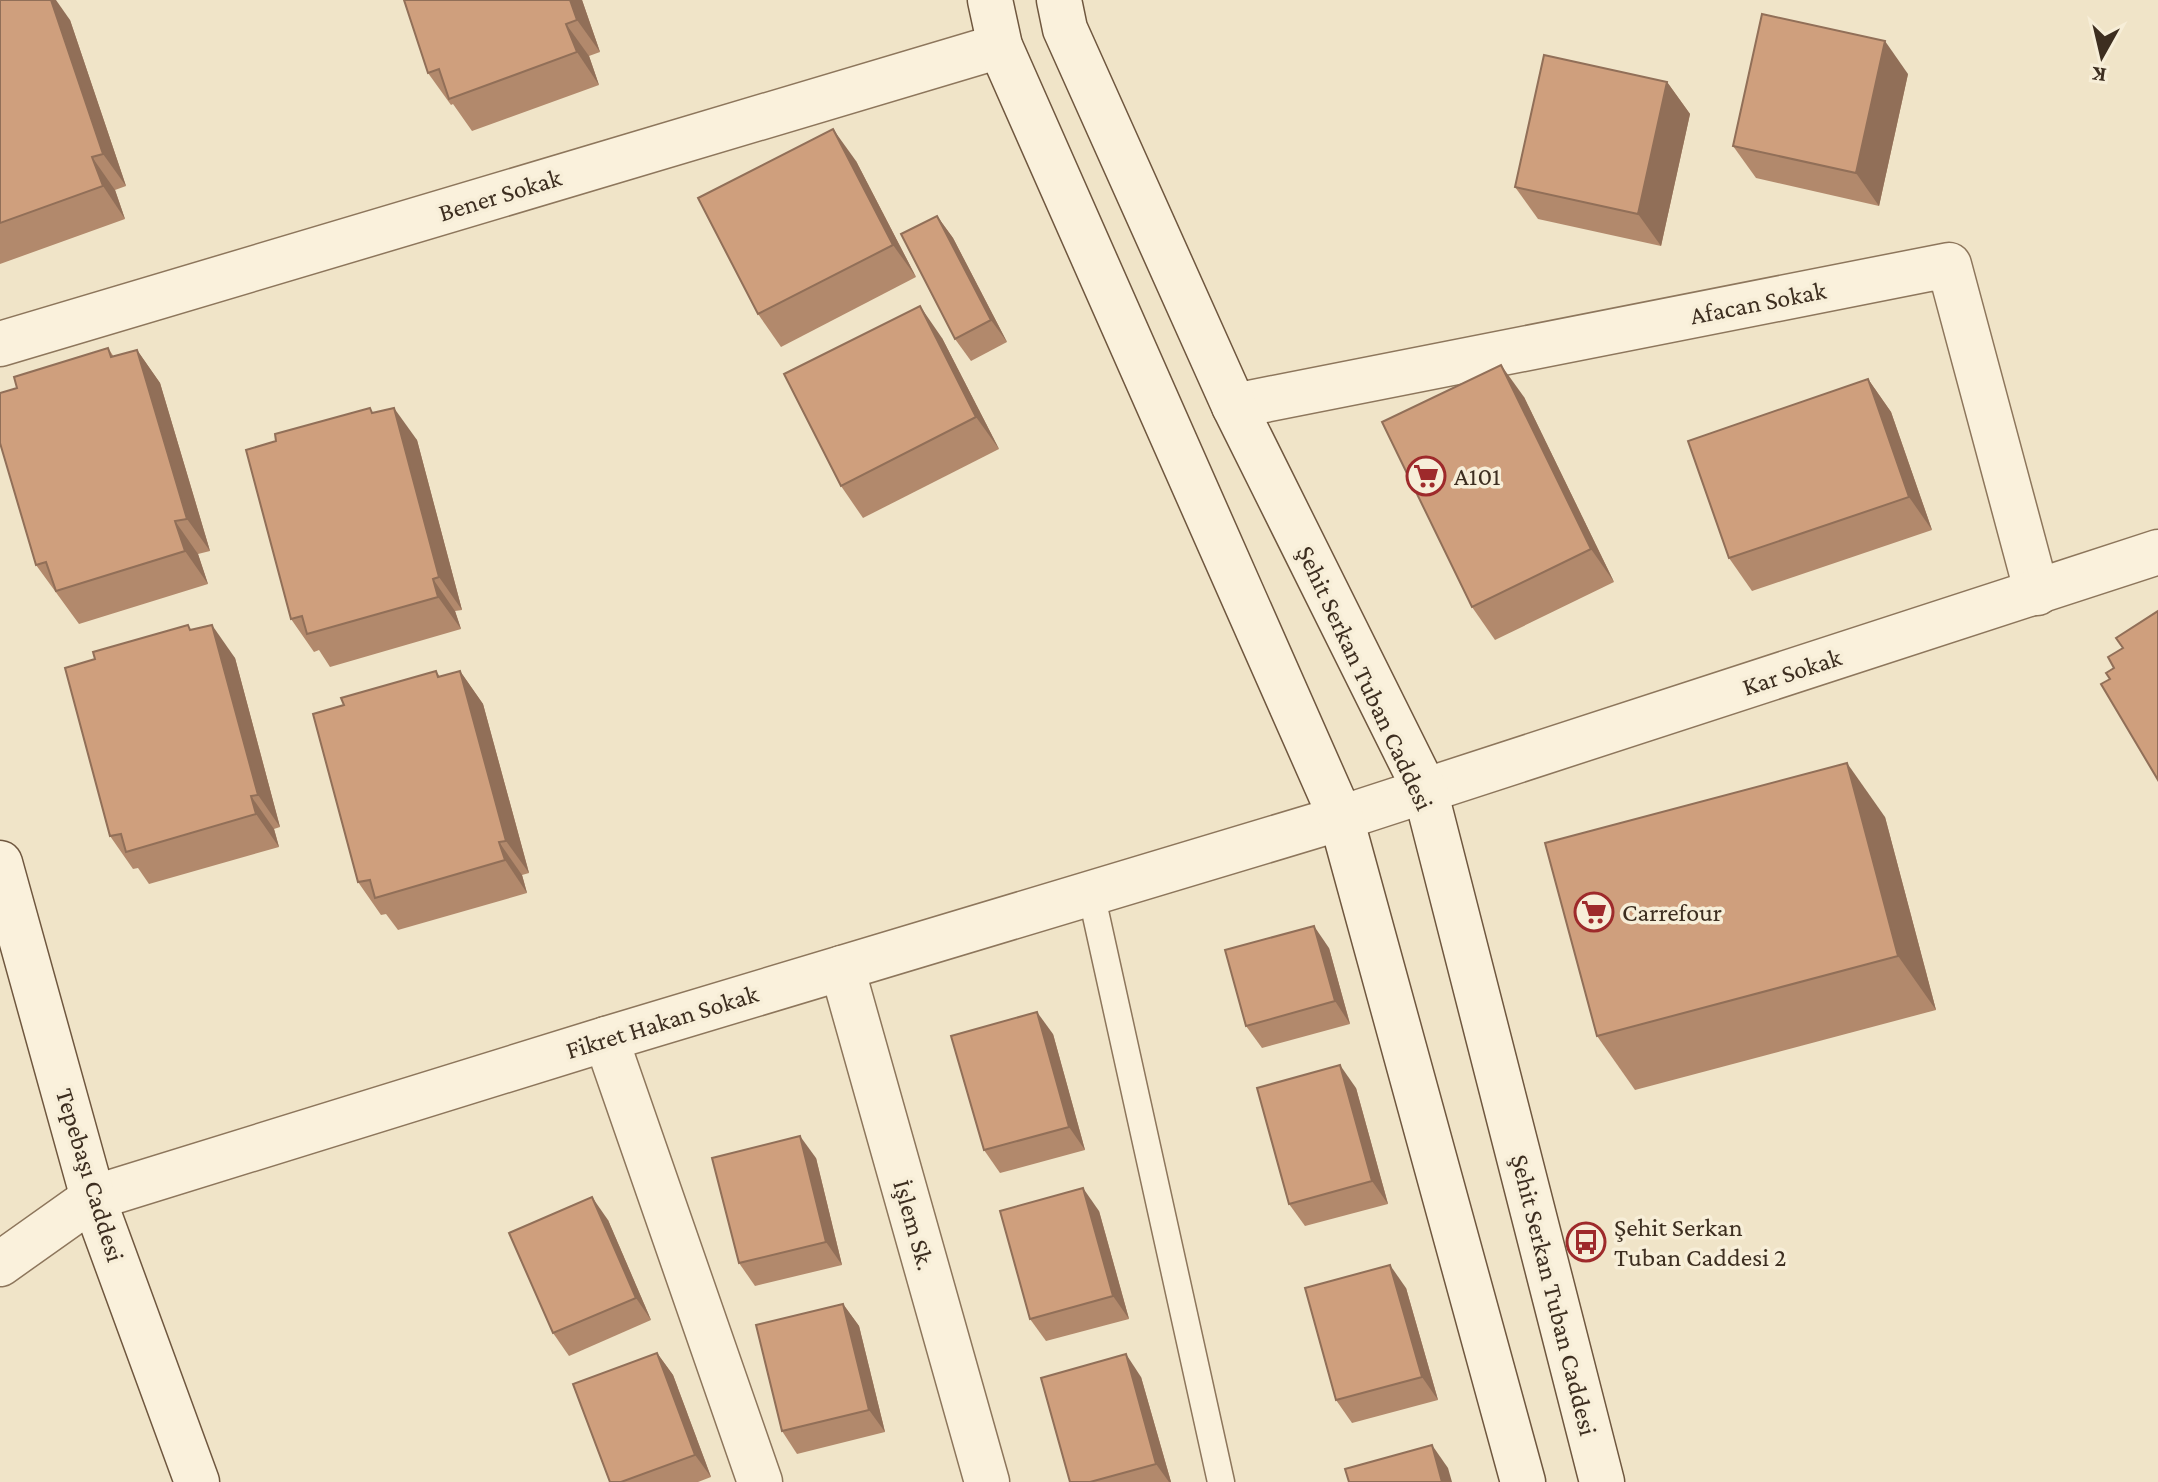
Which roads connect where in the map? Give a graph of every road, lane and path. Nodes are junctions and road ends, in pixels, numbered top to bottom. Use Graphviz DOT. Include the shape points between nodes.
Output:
graph roads {
  1 [pos="990,0"];
  2 [pos="1059,0"];
  3 [pos="1000,46"];
  4 [pos="0,344"];
  5 [pos="1234,406"];
  6 [pos="2158,552"];
  7 [pos="2037,593"];
  8 [pos="1425,790"];
  9 [pos="1341,818"];
  10 [pos="0,863"];
  11 [pos="1091,893"];
  12 [pos="842,968"];
  13 [pos="606,1039"];
  14 [pos="93,1198"];
  15 [pos="0,1264"];
  16 [pos="197,1482"];
  17 [pos="760,1482"];
  18 [pos="987,1482"];
  19 [pos="1221,1482"];
  20 [pos="1523,1482"];
  21 [pos="1602,1482"];
  1 -- 3 [label="street"];
  2 -- 5 [label="street, Şehit Serkan Tuban Caddesi" via="1065,29"];
  3 -- 4 [label="street, Bener Sokak"];
  3 -- 9 [label="street"];
  5 -- 7 [label="street, Afacan Sokak" via="1949,265"];
  5 -- 8 [label="street, Şehit Serkan Tuban Caddesi"];
  6 -- 7 [label="street, Kar Sokak"];
  7 -- 8 [label="street, Kar Sokak"];
  8 -- 9 [label="street, Kar Sokak"];
  8 -- 21 [label="street, Şehit Serkan Tuban Caddesi"];
  9 -- 11 [label="street, Fikret Hakan Sokak"];
  9 -- 20 [label="street"];
  10 -- 14 [label="street, Tepebaşı Caddesi"];
  11 -- 12 [label="street, Fikret Hakan Sokak"];
  11 -- 19 [label="lane"];
  12 -- 13 [label="street, Fikret Hakan Sokak"];
  12 -- 18 [label="street, İşlem Sk."];
  13 -- 14 [label="street, Fikret Hakan Sokak"];
  13 -- 17 [label="street"];
  14 -- 15 [label="street, Fikret Hakan Sokak"];
  14 -- 16 [label="street, Tepebaşı Caddesi"];
}
